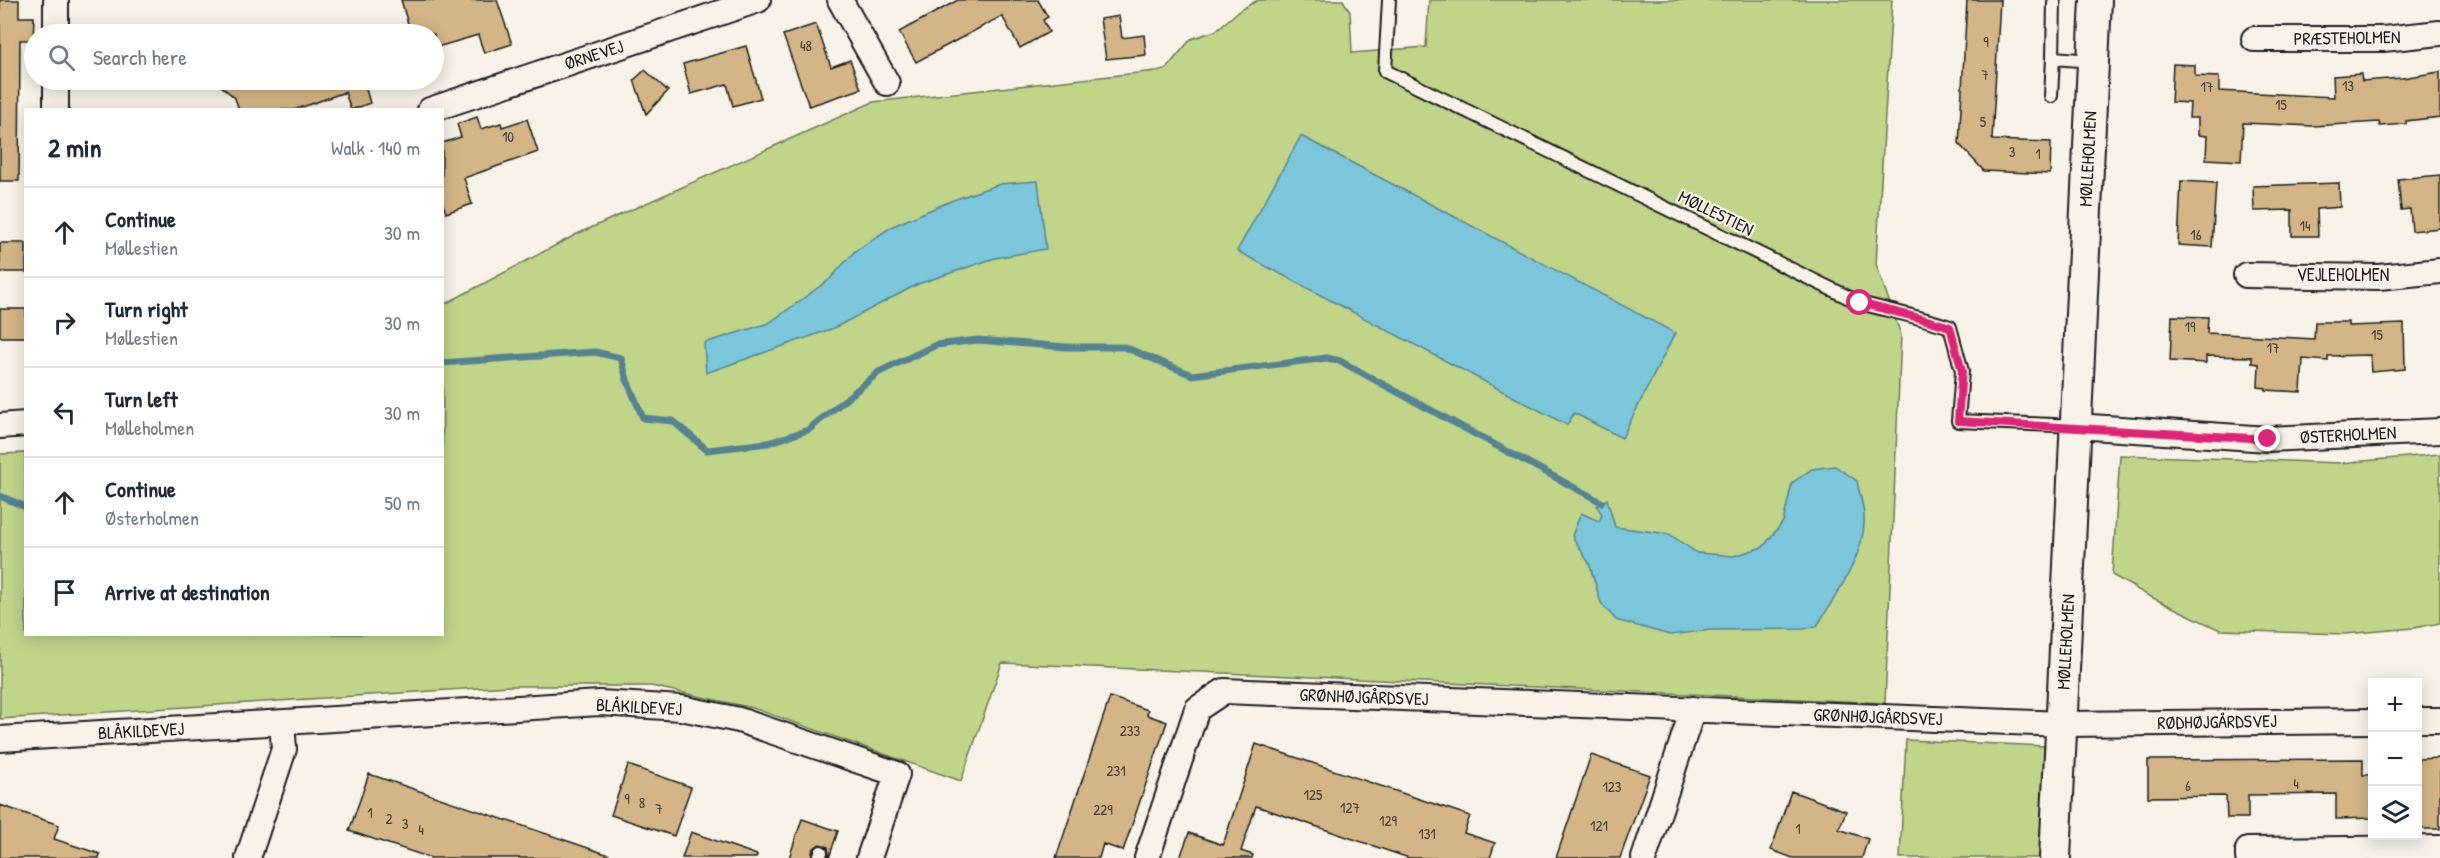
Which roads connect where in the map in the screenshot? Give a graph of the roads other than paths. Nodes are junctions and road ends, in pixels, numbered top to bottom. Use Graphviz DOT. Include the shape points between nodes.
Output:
graph roads {
  1 [pos="56,0"];
  2 [pos="758,0"];
  3 [pos="840,0"];
  4 [pos="1389,0"];
  5 [pos="2096,0"];
  6 [pos="2054,2"];
  7 [pos="56,24"];
  8 [pos="2440,33"];
  9 [pos="2254,39"];
  10 [pos="2053,58"];
  11 [pos="2093,61"];
  12 [pos="887,83"];
  13 [pos="56,90"];
  14 [pos="2051,96"];
  15 [pos="56,108"];
  16 [pos="436,108"];
  17 [pos="2440,271"];
  18 [pos="2246,275"];
  19 [pos="24,424"];
  20 [pos="0,426"];
  21 [pos="2076,426"];
  22 [pos="2440,431"];
  23 [pos="1693,710"];
  24 [pos="2422,720"];
  25 [pos="2440,720"];
  26 [pos="2368,721"];
  27 [pos="282,723"];
  28 [pos="2062,724"];
  29 [pos="0,739"];
  30 [pos="2440,848"];
  31 [pos="2349,853"];
  32 [pos="248,858"];
  33 [pos="869,858"];
  34 [pos="1147,858"];
  35 [pos="1644,858"];
  36 [pos="2055,858"];
  37 [pos="2248,858"];
  1 -- 7 [label="street"];
  2 -- 16 [label="street, ØRNEVEJ"];
  3 -- 12 [label="street"];
  4 -- 21 [label="lane, MØLLESTIEN" via="1385,71 1860,303 1950,327 1962,371 1958,421"];
  5 -- 11 [label="street, MØLLEHOLMEN"];
  6 -- 10 [label="lane"];
  8 -- 9 [label="street, PRÆSTEHOLMEN" via="2384,39"];
  10 -- 11 [label="lane"];
  10 -- 14 [label="lane"];
  11 -- 21 [label="street, MØLLEHOLMEN"];
  13 -- 15 [label="street"];
  17 -- 18 [label="street, VEJLEHOLMEN" via="2379,277"];
  19 -- 20 [label="street"];
  21 -- 22 [label="street, ØSTERHOLMEN" via="2268,439"];
  21 -- 28 [label="street, MØLLEHOLMEN"];
  23 -- 28 [label="street, GRØNHØJGÅRDSVEJ"];
  23 -- 34 [label="street, GRØNHØJGÅRDSVEJ" via="1224,691 1197,709"];
  23 -- 35 [label="street"];
  24 -- 25 [label="street"];
  26 -- 28 [label="street, RØDHØJGÅRDSVEJ"];
  27 -- 29 [label="street, BLÅKILDEVEJ"];
  27 -- 32 [label="street" via="284,749"];
  27 -- 33 [label="street, BLÅKILDEVEJ" via="600,703 681,708 739,720 897,774"];
  28 -- 36 [label="street, MØLLEHOLMEN"];
  30 -- 31 [label="street"];
  31 -- 37 [label="street" via="2248,850"];
}
